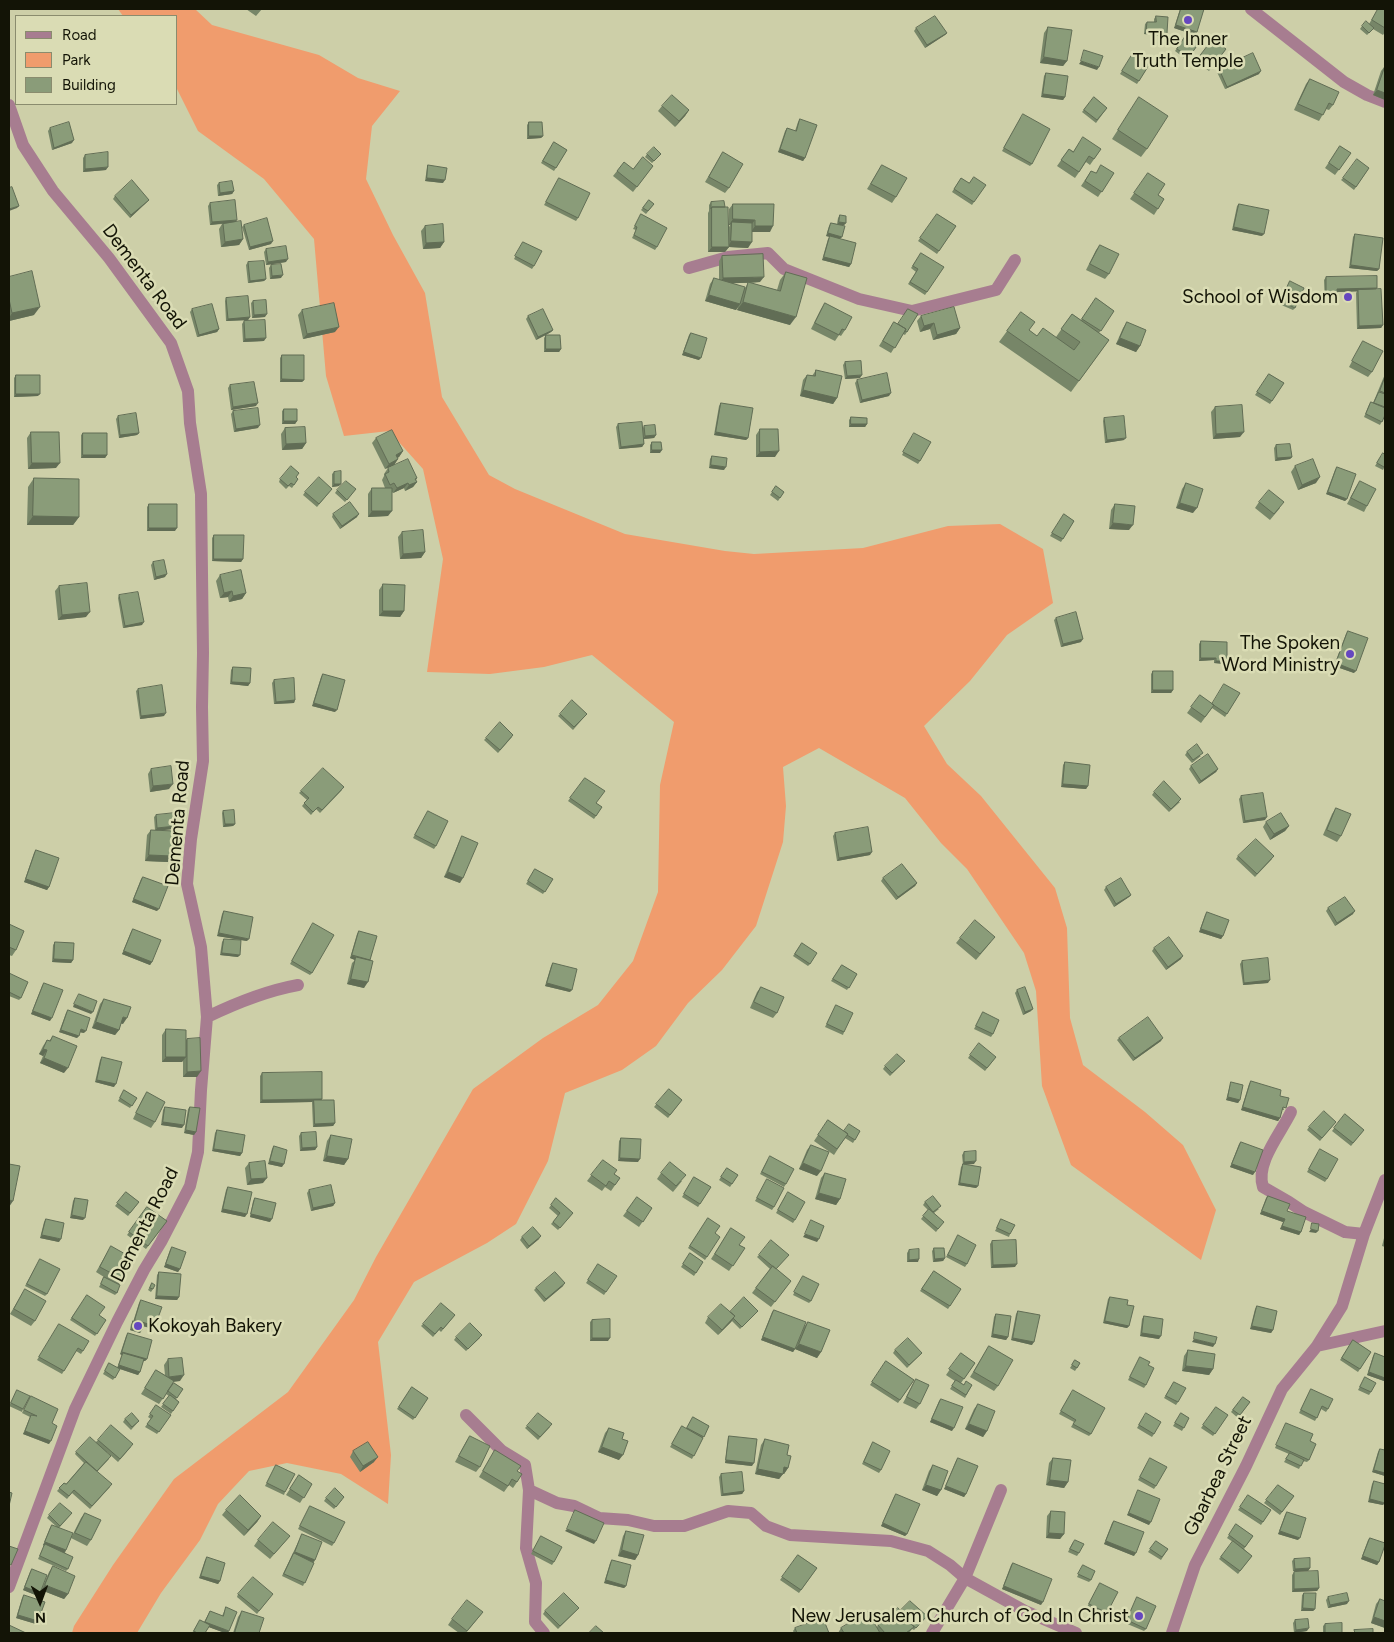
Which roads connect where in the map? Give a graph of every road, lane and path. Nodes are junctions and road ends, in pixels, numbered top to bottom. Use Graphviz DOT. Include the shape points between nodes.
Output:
graph roads {
  1 [pos="1251,9"];
  2 [pos="1385,102"];
  3 [pos="9,105"];
  4 [pos="1016,260"];
  5 [pos="689,268"];
  6 [pos="298,985"];
  7 [pos="206,1018"];
  8 [pos="1291,1112"];
  9 [pos="1385,1180"];
  10 [pos="1364,1234"];
  11 [pos="1385,1331"];
  12 [pos="1317,1346"];
  13 [pos="466,1415"];
  14 [pos="529,1490"];
  15 [pos="1001,1490"];
  16 [pos="964,1578"];
  17 [pos="9,1587"];
  18 [pos="544,1633"];
  19 [pos="932,1633"];
  20 [pos="1076,1633"];
  21 [pos="1172,1633"];
  1 -- 2 [label="street" via="1344,82"];
  3 -- 7 [label="street, Dementa Road" via="23,145 53,191 109,258 171,343 188,391 201,494 203,761 187,884 201,947"];
  4 -- 5 [label="street" via="996,290 912,310 859,298 784,269 768,253 728,257"];
  6 -- 7 [label="street" via="277,988 235,1003"];
  7 -- 17 [label="street, Dementa Road" via="198,1152 190,1186 117,1322 75,1409"];
  8 -- 10 [label="street" via="1265,1162 1260,1178 1263,1187 1345,1232"];
  9 -- 10 [label="street, Gbarbea Street"];
  10 -- 12 [label="street, Gbarbea Street" via="1342,1306"];
  11 -- 12 [label="street"];
  12 -- 21 [label="street, Gbarbea Street" via="1282,1389 1195,1565"];
  13 -- 14 [label="street" via="502,1451 524,1465"];
  14 -- 16 [label="street" via="556,1504 574,1506 599,1518 654,1526 684,1526 728,1511 751,1514 766,1526 790,1535 891,1541 928,1551"];
  14 -- 18 [label="street" via="526,1548 536,1583 535,1622"];
  15 -- 16 [label="street"];
  16 -- 19 [label="street"];
  16 -- 20 [label="street" via="1024,1611"];
}
